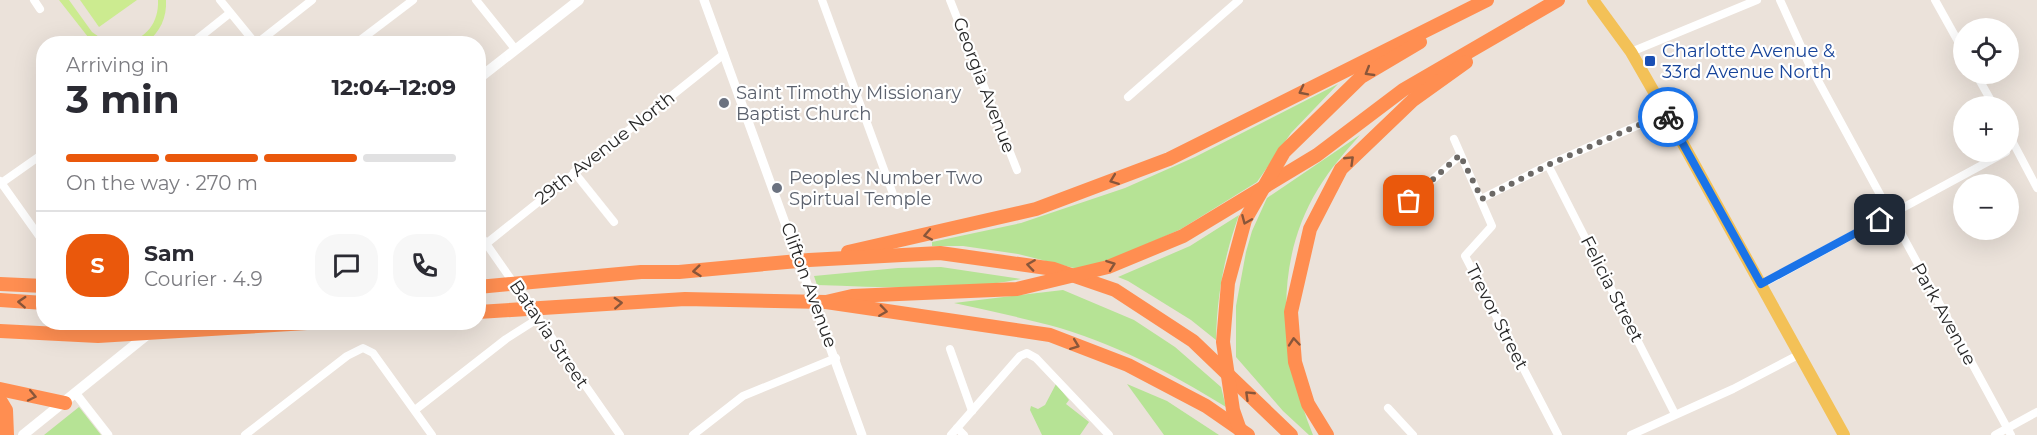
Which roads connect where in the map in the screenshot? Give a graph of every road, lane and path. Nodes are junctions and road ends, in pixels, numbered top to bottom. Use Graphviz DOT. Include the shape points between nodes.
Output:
graph roads {
  1 [pos="34,0"];
  2 [pos="219,0"];
  3 [pos="312,0"];
  4 [pos="413,0"];
  5 [pos="476,0"];
  6 [pos="579,0"];
  7 [pos="704,0"];
  8 [pos="822,0"];
  9 [pos="950,0"];
  10 [pos="1487,0"];
  11 [pos="1492,0"];
  12 [pos="1558,0"];
  13 [pos="1593,0"];
  14 [pos="1757,0"];
  15 [pos="1780,0"];
  16 [pos="1935,0"];
  17 [pos="1235,1"];
  18 [pos="40,9"];
  19 [pos="1539,10"];
  20 [pos="230,13"];
  21 [pos="1953,32"];
  22 [pos="201,36"];
  23 [pos="249,36"];
  24 [pos="266,36"];
  25 [pos="366,36"];
  26 [pos="516,50"];
  27 [pos="1631,52"];
  28 [pos="724,54"];
  29 [pos="486,73"];
  30 [pos="1128,97"];
  31 [pos="1666,113"];
  32 [pos="1454,139"];
  33 [pos="1460,155"];
  34 [pos="36,158"];
  35 [pos="1987,162"];
  36 [pos="2019,162"];
  37 [pos="1548,165"];
  38 [pos="1017,170"];
  39 [pos="574,172"];
  40 [pos="1,182"];
  41 [pos="2037,188"];
  42 [pos="1482,199"];
  43 [pos="1409,201"];
  44 [pos="897,205"];
  45 [pos="1890,216"];
  46 [pos="614,222"];
  47 [pos="36,232"];
  48 [pos="487,243"];
  49 [pos="809,261"];
  50 [pos="0,284"];
  51 [pos="1761,284"];
  52 [pos="36,286"];
  53 [pos="486,286"];
  54 [pos="0,300"];
  55 [pos="36,302"];
  56 [pos="825,302"];
  57 [pos="486,312"];
  58 [pos="539,318"];
  59 [pos="153,330"];
  60 [pos="205,330"];
  61 [pos="0,332"];
  62 [pos="950,349"];
  63 [pos="1800,354"];
  64 [pos="836,358"];
  65 [pos="0,389"];
  66 [pos="76,394"];
  67 [pos="0,400"];
  68 [pos="65,403"];
  69 [pos="1388,408"];
  70 [pos="415,410"];
  71 [pos="972,411"];
  72 [pos="2037,412"];
  73 [pos="1675,414"];
  74 [pos="957,428"];
  75 [pos="2009,432"];
  76 [pos="7,435"];
  77 [pos="23,435"];
  78 [pos="108,435"];
  79 [pos="245,435"];
  80 [pos="432,435"];
  81 [pos="620,435"];
  82 [pos="693,435"];
  83 [pos="862,435"];
  84 [pos="951,435"];
  85 [pos="964,435"];
  86 [pos="1109,435"];
  87 [pos="1242,435"];
  88 [pos="1248,435"];
  89 [pos="1291,435"];
  90 [pos="1327,435"];
  91 [pos="1413,435"];
  92 [pos="1558,435"];
  93 [pos="1631,435"];
  94 [pos="1844,435"];
  95 [pos="1995,435"];
  1 -- 18 [label="street"];
  2 -- 20 [label="street"];
  3 -- 24 [label="street"];
  4 -- 25 [label="street"];
  5 -- 26 [label="street"];
  6 -- 26 [label="main road"];
  7 -- 28 [label="street, Clifton Avenue"];
  8 -- 44 [label="street"];
  9 -- 38 [label="street, Georgia Avenue"];
  10 -- 49 [label="highway, one-way" via="1169,159 1036,209"];
  11 -- 87 [label="highway, one-way" via="1361,77 1284,152 1245,220 1228,283 1223,342 1233,410"];
  12 -- 19 [label="highway"];
  13 -- 27 [label="main road"];
  14 -- 27 [label="street"];
  15 -- 45 [label="street, Park Avenue" via="1809,64"];
  16 -- 21 [label="street"];
  17 -- 30 [label="street"];
  56 -- 19 [label="highway, one-way" via="852,296 1017,289 1108,267 1183,236 1317,155 1403,90"];
  90 -- 19 [label="highway, one-way" via="1308,404 1294,352 1291,312 1310,229 1341,169 1413,100"];
  20 -- 22 [label="street"];
  20 -- 23 [label="street"];
  26 -- 29 [label="main road"];
  27 -- 31 [label="main road"];
  28 -- 39 [label="street, 29th Avenue North"];
  28 -- 64 [label="street, Clifton Avenue"];
  31 -- 37 [label="street"];
  31 -- 51 [label="main road"];
  32 -- 33 [label="street, Trevor Street"];
  33 -- 42 [label="street, Trevor Street"];
  33 -- 43 [label="street"];
  34 -- 40 [label="street"];
  35 -- 45 [label="street"];
  36 -- 41 [label="street"];
  37 -- 42 [label="street"];
  37 -- 73 [label="street, Felicia Street"];
  39 -- 46 [label="street"];
  39 -- 48 [label="street, 29th Avenue North"];
  40 -- 47 [label="street"];
  42 -- 92 [label="street, Trevor Street" via="1492,226 1465,256"];
  45 -- 51 [label="street"];
  45 -- 75 [label="street, Park Avenue"];
  48 -- 58 [label="street, Batavia Street"];
  49 -- 53 [label="highway, one-way"];
  89 -- 49 [label="highway, one-way" via="1193,341 1115,290 1054,269 940,253"];
  50 -- 52 [label="highway"];
  51 -- 63 [label="main road"];
  55 -- 54 [label="highway, one-way"];
  57 -- 56 [label="highway, one-way" via="685,299"];
  56 -- 88 [label="highway, one-way" via="1050,335 1128,365 1206,406"];
  58 -- 70 [label="street"];
  58 -- 81 [label="street, Batavia Street"];
  59 -- 66 [label="main road"];
  60 -- 61 [label="highway" via="98,336"];
  62 -- 71 [label="street"];
  63 -- 73 [label="street"];
  63 -- 94 [label="main road"];
  64 -- 82 [label="street" via="743,396"];
  64 -- 83 [label="street, Clifton Avenue"];
  65 -- 68 [label="highway, one-way"];
  66 -- 68 [label="main road"];
  66 -- 78 [label="street"];
  67 -- 76 [label="highway" via="6,410"];
  68 -- 77 [label="main road"];
  69 -- 91 [label="street"];
  70 -- 79 [label="street" via="366,348 354,351"];
  70 -- 80 [label="street"];
  71 -- 74 [label="street"];
  71 -- 86 [label="street" via="1020,356 1027,353"];
  72 -- 75 [label="street"];
  73 -- 93 [label="street"];
  74 -- 84 [label="street"];
  74 -- 85 [label="street"];
  75 -- 95 [label="street"];
}
